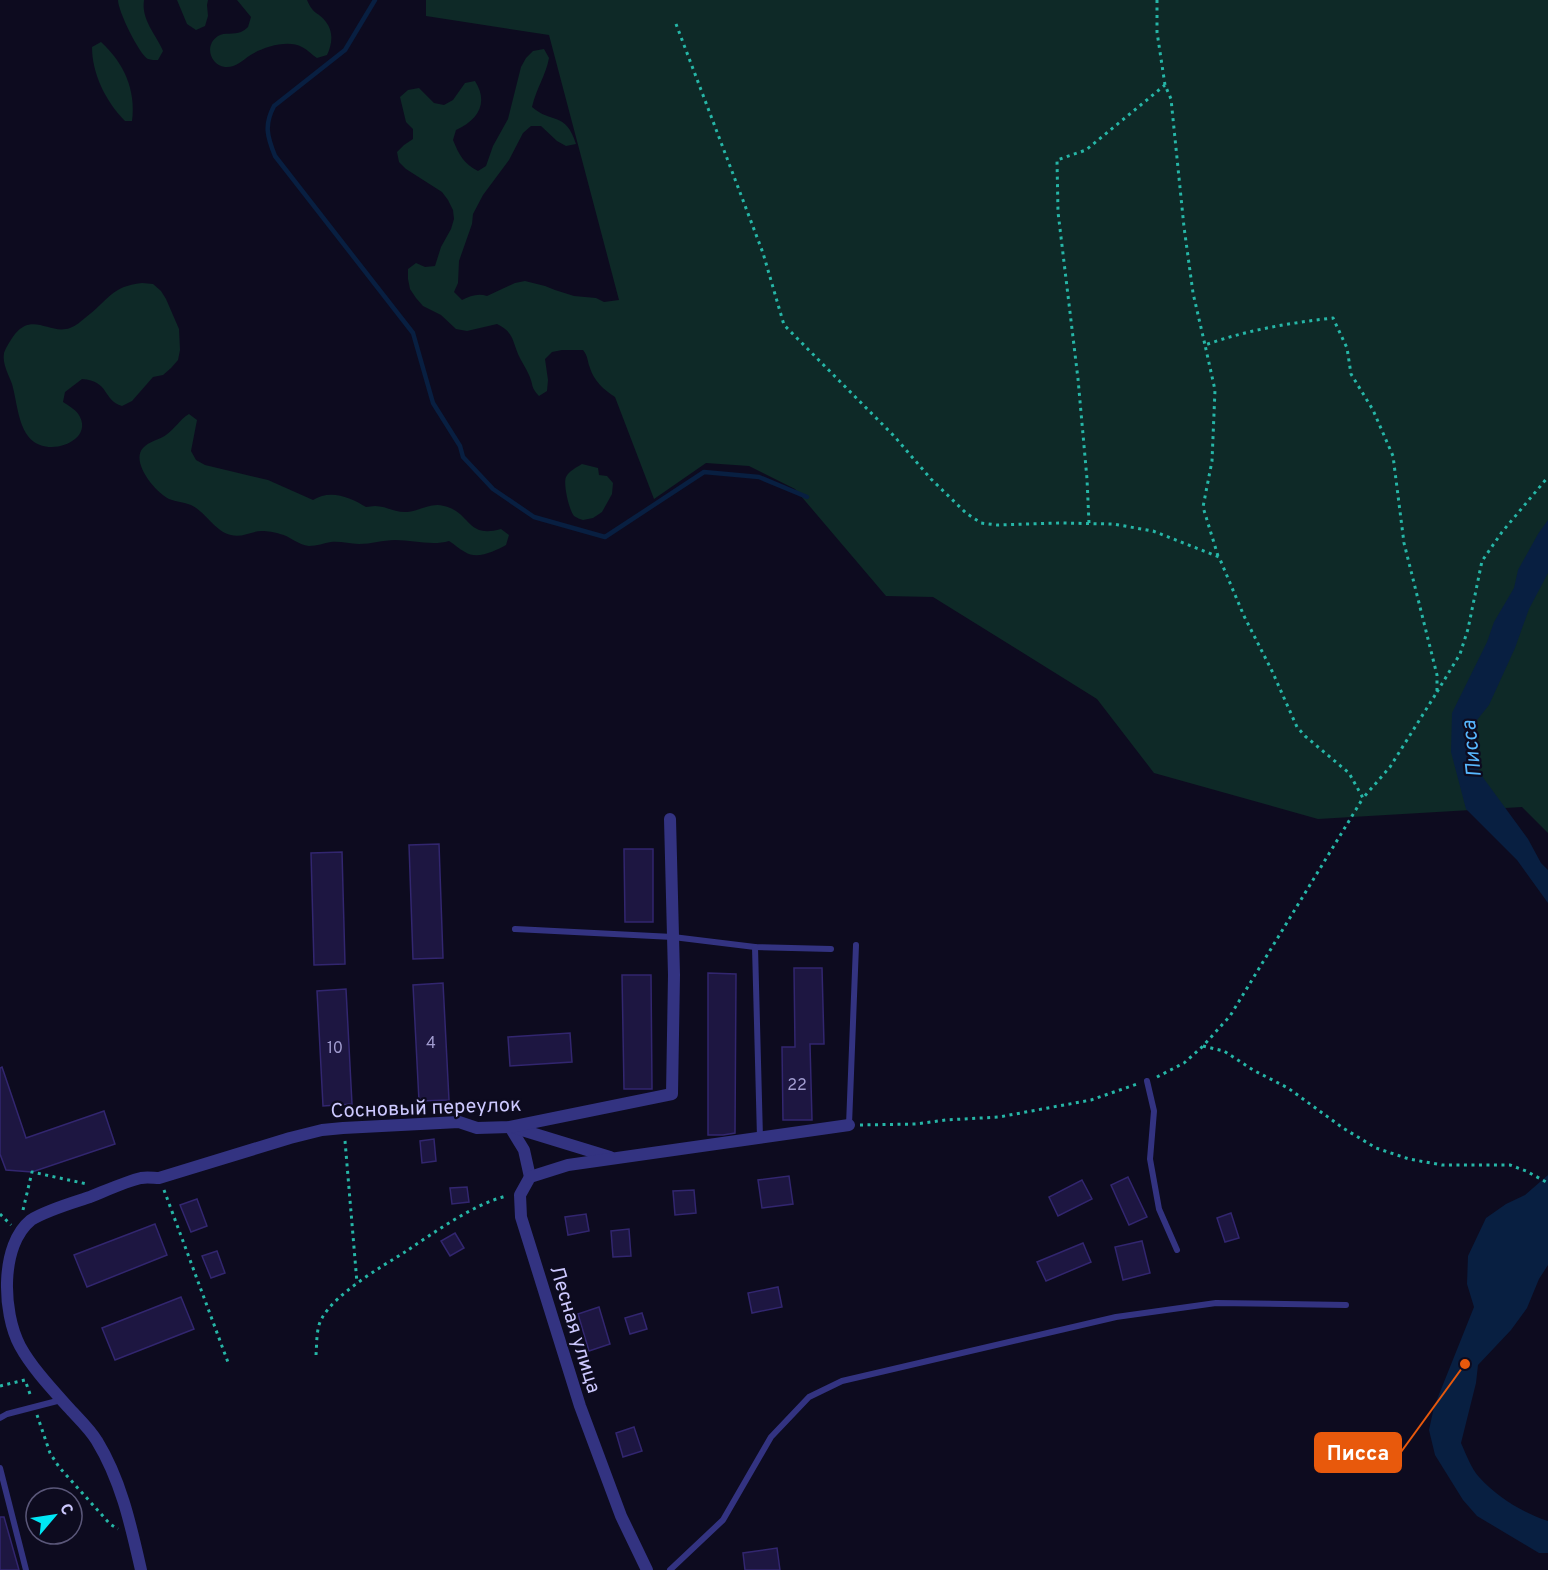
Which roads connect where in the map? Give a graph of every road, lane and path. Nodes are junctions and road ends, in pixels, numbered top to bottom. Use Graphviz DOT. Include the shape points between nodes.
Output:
graph roads {
  1 [pos="1157,0"];
  2 [pos="676,24"];
  3 [pos="1165,85"];
  4 [pos="1205,345"];
  5 [pos="1548,477"];
  6 [pos="1089,523"];
  7 [pos="1219,557"];
  8 [pos="1437,692"];
  9 [pos="1363,798"];
  10 [pos="670,819"];
  11 [pos="515,929"];
  12 [pos="673,937"];
  13 [pos="856,945"];
  14 [pos="755,947"];
  15 [pos="831,949"];
  16 [pos="1203,1046"];
  17 [pos="1147,1081"];
  18 [pos="849,1125"];
  19 [pos="510,1127"];
  20 [pos="344,1128"];
  21 [pos="760,1138"];
  22 [pos="614,1159"];
  23 [pos="530,1177"];
  24 [pos="159,1178"];
  25 [pos="88,1184"];
  26 [pos="1548,1184"];
  27 [pos="520,1195"];
  28 [pos="18,1233"];
  29 [pos="1177,1250"];
  30 [pos="357,1283"];
  31 [pos="1346,1305"];
  32 [pos="316,1354"];
  33 [pos="230,1365"];
  34 [pos="0,1386"];
  35 [pos="62,1400"];
  36 [pos="34,1407"];
  37 [pos="0,1418"];
  38 [pos="0,1468"];
  39 [pos="0,1490"];
  40 [pos="7,1494"];
  41 [pos="132,1529"];
  42 [pos="26,1570"];
  43 [pos="141,1570"];
  44 [pos="647,1570"];
  45 [pos="670,1570"];
  1 -- 3 [label="path"];
  2 -- 6 [label="path" via="763,253 784,325 894,436 931,480 981,523"];
  3 -- 4 [label="path" via="1171,99 1193,292"];
  3 -- 6 [label="path" via="1086,150 1057,160 1058,212 1078,379"];
  4 -- 7 [label="path" via="1215,390 1212,461 1203,507"];
  4 -- 8 [label="path" via="1232,335 1333,318 1347,348 1351,374 1373,410 1393,456 1404,543 1437,675"];
  5 -- 8 [label="path" via="1482,561 1460,654"];
  6 -- 7 [label="path" via="1153,531"];
  7 -- 9 [label="path" via="1297,727 1349,773"];
  8 -- 9 [label="path" via="1390,767"];
  9 -- 16 [label="path" via="1230,1016"];
  10 -- 12 [label="street, Сосновый переулок"];
  11 -- 12 [label="lane"];
  12 -- 14 [label="lane"];
  12 -- 19 [label="street, Сосновый переулок" via="672,1094"];
  13 -- 18 [label="lane"];
  14 -- 15 [label="lane"];
  14 -- 21 [label="lane"];
  16 -- 17 [label="path" via="1184,1063"];
  16 -- 26 [label="path" via="1224,1051 1288,1088 1376,1148 1409,1160 1442,1165 1510,1165"];
  17 -- 18 [label="path" via="1091,1100 999,1117"];
  17 -- 29 [label="lane" via="1154,1111 1150,1159 1160,1209"];
  18 -- 21 [label="street"];
  19 -- 20 [label="street, Сосновый переулок" via="477,1128 459,1122"];
  19 -- 22 [label="street"];
  19 -- 23 [label="street" via="525,1150"];
  20 -- 24 [label="street, Сосновый переулок" via="290,1138"];
  20 -- 30 [label="path"];
  21 -- 22 [label="street"];
  22 -- 23 [label="street" via="568,1165"];
  23 -- 27 [label="street"];
  24 -- 28 [label="street, Сосновый переулок" via="141,1178 47,1213 31,1220"];
  24 -- 33 [label="path"];
  25 -- 28 [label="path" via="32,1172"];
  27 -- 30 [label="path" via="504,1197 461,1215"];
  27 -- 44 [label="street, Лесная улица" via="521,1217 580,1406 621,1516"];
  28 -- 35 [label="street, Сосновый переулок" via="9,1252 5,1288 12,1326 21,1347"];
  30 -- 32 [label="path" via="321,1319"];
  31 -- 45 [label="lane" via="1216,1303 1116,1317 842,1381 809,1397 771,1437 723,1520"];
  34 -- 36 [label="path" via="25,1380"];
  35 -- 36 [label="lane"];
  35 -- 41 [label="street, Сосновый переулок" via="97,1440"];
  36 -- 37 [label="lane"];
  36 -- 41 [label="path" via="50,1454 59,1467 110,1524 119,1530"];
  38 -- 40 [label="lane"];
  39 -- 40 [label="lane"];
  40 -- 42 [label="lane"];
  41 -- 43 [label="street, Сосновый переулок"];
}
